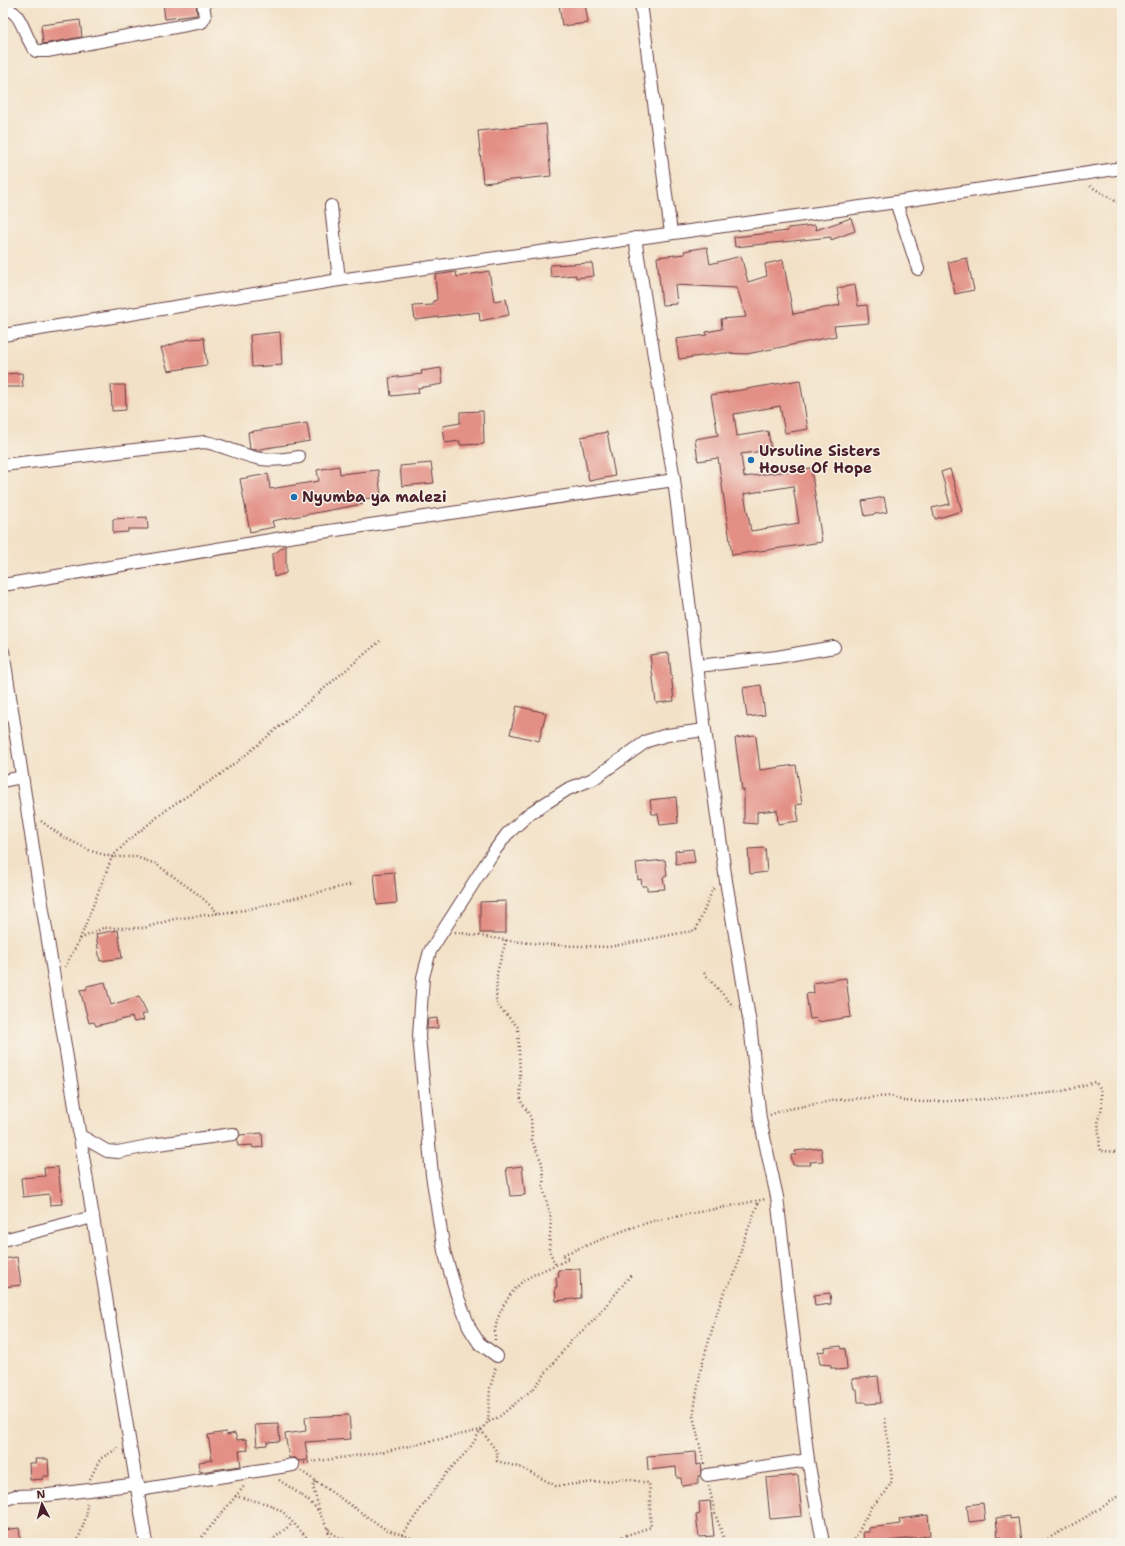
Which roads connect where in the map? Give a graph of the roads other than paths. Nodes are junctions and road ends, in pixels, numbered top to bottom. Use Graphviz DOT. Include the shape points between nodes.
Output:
graph roads {
  1 [pos="203,3"];
  2 [pos="641,3"];
  3 [pos="3,8"];
  4 [pos="1122,168"];
  5 [pos="896,202"];
  6 [pos="331,206"];
  7 [pos="671,233"];
  8 [pos="635,238"];
  9 [pos="918,270"];
  10 [pos="338,280"];
  11 [pos="3,335"];
  12 [pos="299,457"];
  13 [pos="3,465"];
  14 [pos="674,480"];
  15 [pos="3,585"];
  16 [pos="834,647"];
  17 [pos="3,651"];
  18 [pos="698,666"];
  19 [pos="705,730"];
  20 [pos="22,777"];
  21 [pos="3,781"];
  22 [pos="233,1134"];
  23 [pos="79,1135"];
  24 [pos="93,1217"];
  25 [pos="3,1240"];
  26 [pos="497,1356"];
  27 [pos="808,1460"];
  28 [pos="293,1465"];
  29 [pos="707,1475"];
  30 [pos="138,1487"];
  31 [pos="3,1500"];
  32 [pos="146,1543"];
  33 [pos="824,1543"];
  1 -- 3 [label="street" via="205,17 202,22 47,51 36,51 30,45 22,22 15,13"];
  2 -- 7 [label="street"];
  4 -- 5 [label="street"];
  5 -- 7 [label="street"];
  5 -- 9 [label="street"];
  6 -- 10 [label="street"];
  7 -- 8 [label="street"];
  8 -- 10 [label="street"];
  8 -- 14 [label="street"];
  10 -- 11 [label="street"];
  12 -- 13 [label="street" via="261,459 205,442"];
  14 -- 15 [label="street" via="282,538"];
  14 -- 18 [label="street"];
  16 -- 18 [label="street" via="777,658"];
  17 -- 20 [label="street"];
  18 -- 19 [label="street"];
  19 -- 26 [label="street" via="648,740 593,779 568,789 530,812 507,834 492,854 430,951 423,977 419,1036 432,1175 444,1251 470,1329 479,1343"];
  19 -- 27 [label="street" via="726,881 750,1024 760,1118 777,1197"];
  20 -- 21 [label="street"];
  20 -- 23 [label="street"];
  22 -- 23 [label="street" via="118,1152 107,1151"];
  23 -- 24 [label="street"];
  24 -- 25 [label="street"];
  24 -- 30 [label="street"];
  27 -- 29 [label="street"];
  27 -- 33 [label="street"];
  28 -- 30 [label="street"];
  30 -- 31 [label="street" via="16,1496"];
  30 -- 32 [label="street"];
}
